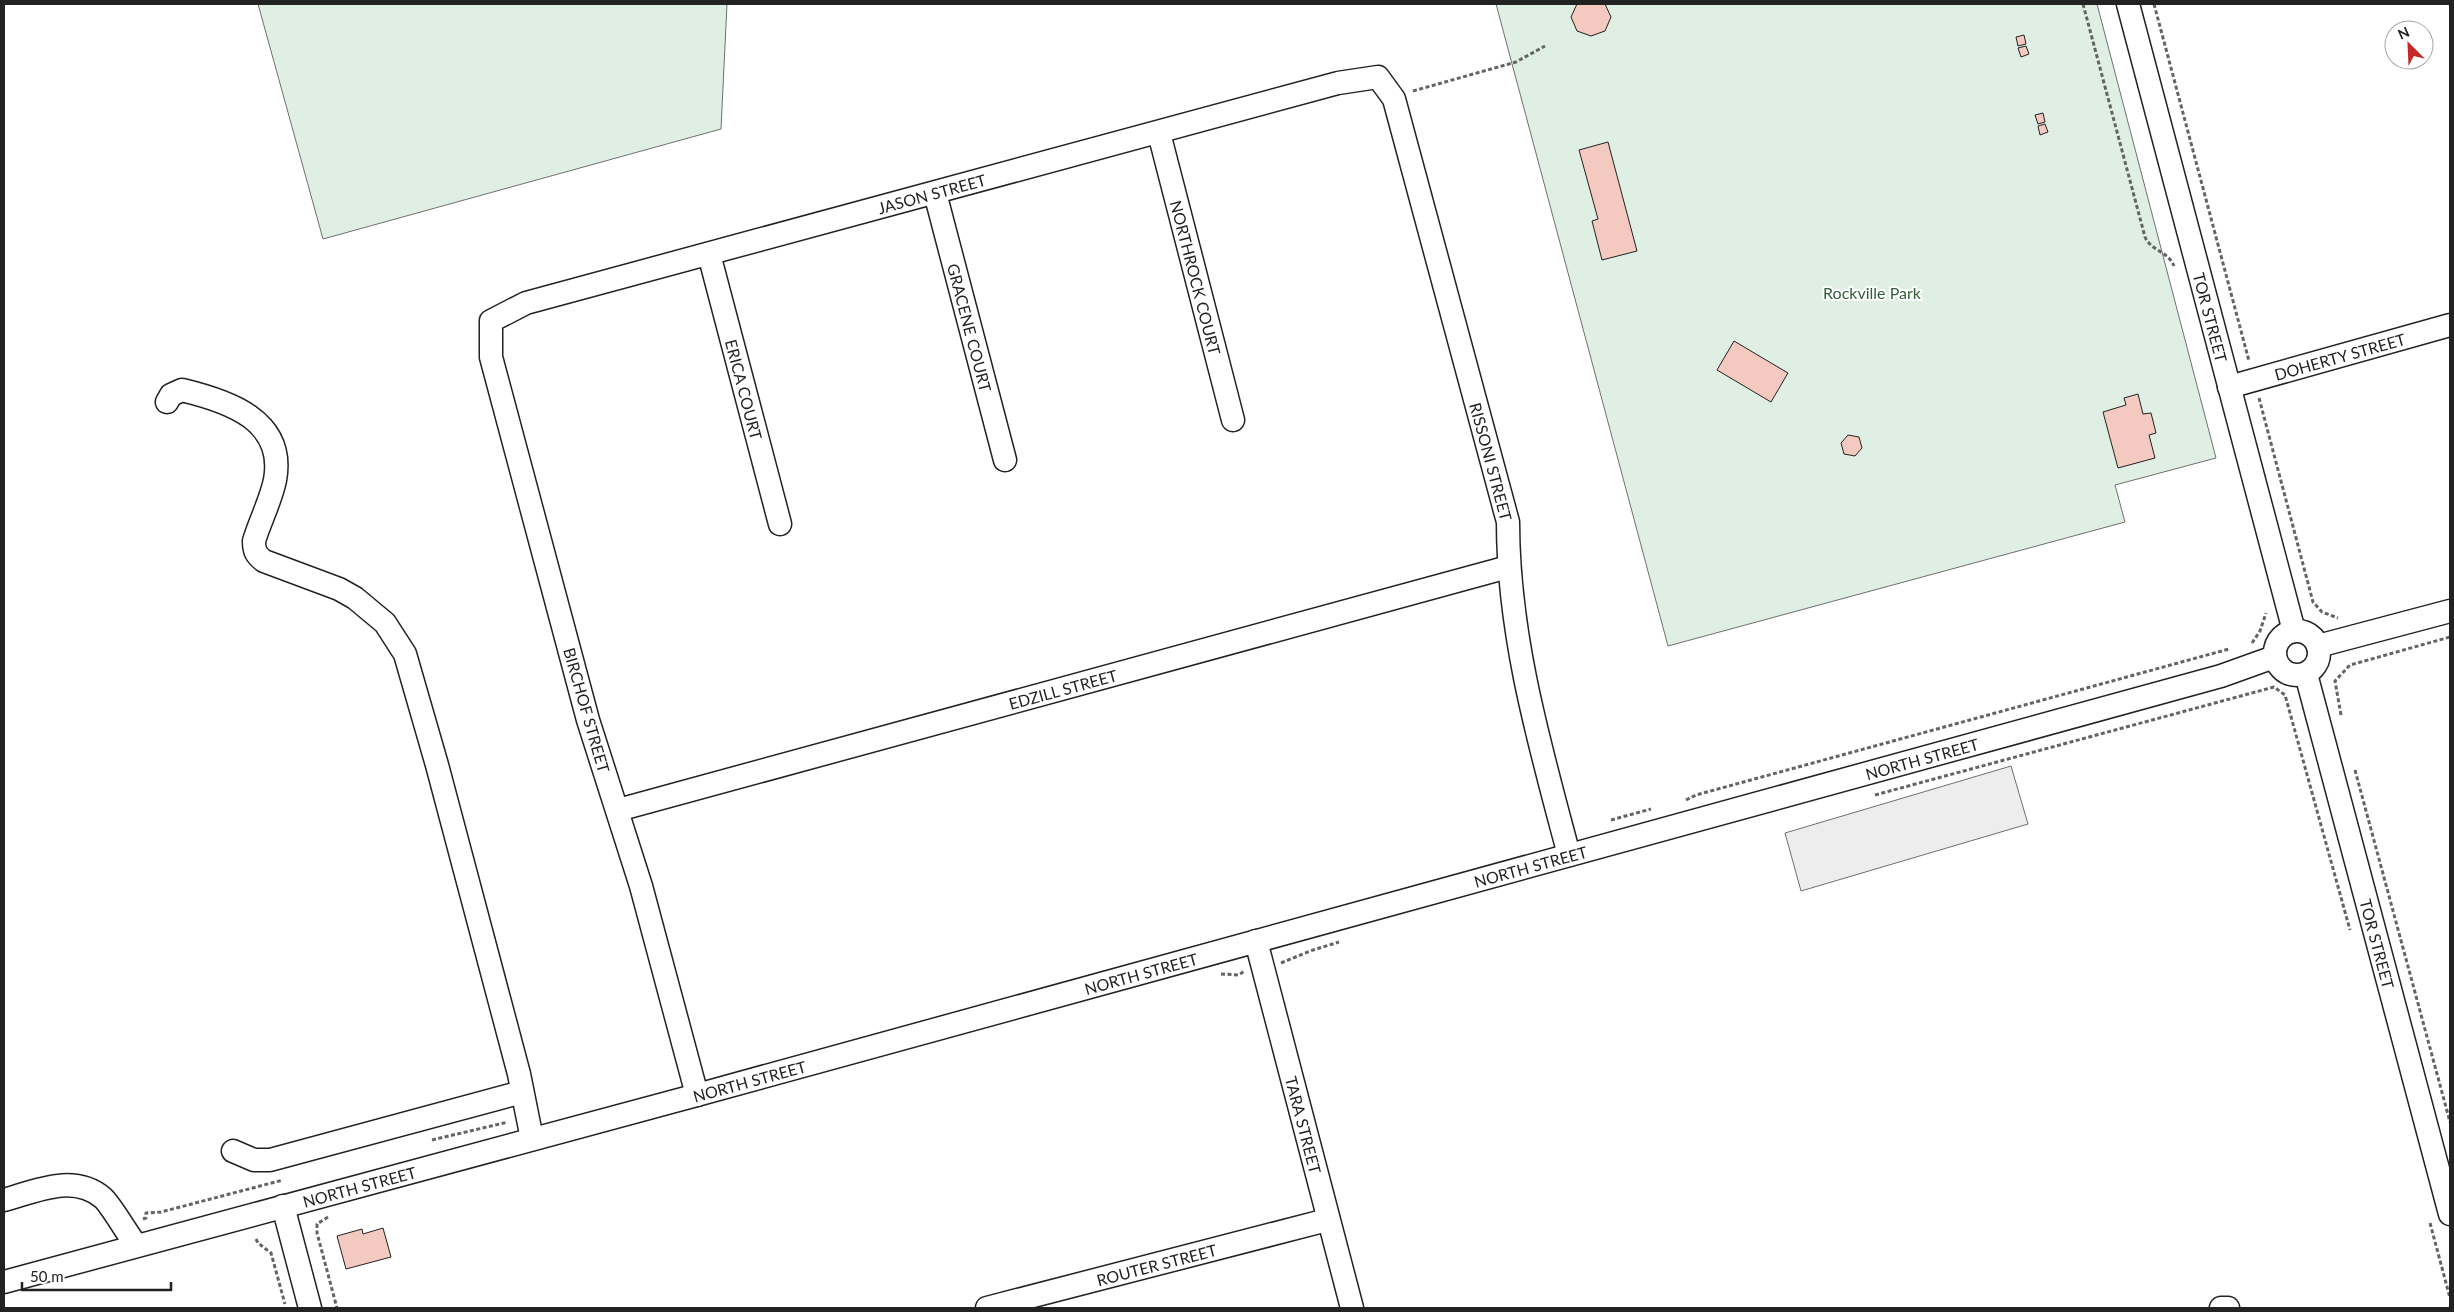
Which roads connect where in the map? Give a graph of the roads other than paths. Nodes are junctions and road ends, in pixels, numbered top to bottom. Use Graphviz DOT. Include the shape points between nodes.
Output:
graph roads {
  1 [pos="2128,4"];
  2 [pos="1378,76"];
  3 [pos="1159,133"];
  4 [pos="935,193"];
  5 [pos="709,254"];
  6 [pos="491,321"];
  7 [pos="2450,325"];
  8 [pos="2229,387"];
  9 [pos="167,402"];
  10 [pos="1233,420"];
  11 [pos="1005,460"];
  12 [pos="780,524"];
  13 [pos="1508,567"];
  14 [pos="2450,611"];
  15 [pos="2294,630"];
  16 [pos="2318,646"];
  17 [pos="2274,657"];
  18 [pos="2306,674"];
  19 [pos="618,810"];
  20 [pos="1569,855"];
  21 [pos="1256,941"];
  22 [pos="522,1092"];
  23 [pos="697,1095"];
  24 [pos="532,1139"];
  25 [pos="233,1151"];
  26 [pos="4,1200"];
  27 [pos="283,1206"];
  28 [pos="2450,1214"];
  29 [pos="1327,1220"];
  30 [pos="136,1245"];
  31 [pos="4,1282"];
  32 [pos="996,1307"];
  33 [pos="310,1308"];
  34 [pos="1352,1308"];
  35 [pos="2221,1308"];
  36 [pos="2228,1308"];
  1 -- 8 [label="street, TOR STREET"];
  2 -- 3 [label="street, JASON STREET" via="1338,83"];
  2 -- 13 [label="street, RISSONI STREET" via="1394,99 1508,522"];
  3 -- 4 [label="street, JASON STREET"];
  3 -- 10 [label="street, NORTHROCK COURT"];
  4 -- 5 [label="street, JASON STREET"];
  4 -- 11 [label="street, GRACENE COURT"];
  5 -- 6 [label="street, JASON STREET" via="526,303"];
  5 -- 12 [label="street, ERICA COURT"];
  6 -- 19 [label="street, BIRCHOF STREET" via="491,357 588,720"];
  7 -- 8 [label="street, DOHERTY STREET"];
  8 -- 15 [label="street, TOR STREET"];
  9 -- 22 [label="street" via="171,395 182,390 240,411 260,423 270,441 276,466 275,481 254,541 257,555 264,561 355,598 386,623 405,654"];
  13 -- 19 [label="street, EDZILL STREET"];
  13 -- 20 [label="street, RISSONI STREET" via="1528,700"];
  14 -- 16 [label="street"];
  15 -- 16 [label="street" via="2313,637"];
  15 -- 17 [label="street" via="2277,642"];
  16 -- 18 [label="street" via="2319,659"];
  17 -- 18 [label="street" via="2282,670 2289,674"];
  17 -- 20 [label="street, NORTH STREET" via="2212,679"];
  18 -- 28 [label="street, TOR STREET"];
  19 -- 23 [label="street, BIRCHOF STREET"];
  20 -- 21 [label="street, NORTH STREET"];
  21 -- 23 [label="street, NORTH STREET"];
  21 -- 29 [label="street, TARA STREET"];
  22 -- 24 [label="street"];
  22 -- 25 [label="street" via="270,1160 254,1160"];
  23 -- 24 [label="street, NORTH STREET"];
  24 -- 27 [label="street, NORTH STREET"];
  26 -- 30 [label="street" via="55,1185 78,1184 103,1198"];
  27 -- 30 [label="street, NORTH STREET"];
  27 -- 33 [label="street"];
  29 -- 32 [label="street, ROUTER STREET"];
  29 -- 34 [label="street, TARA STREET"];
  30 -- 31 [label="street, NORTH STREET"];
  35 -- 36 [label="street"];
}
